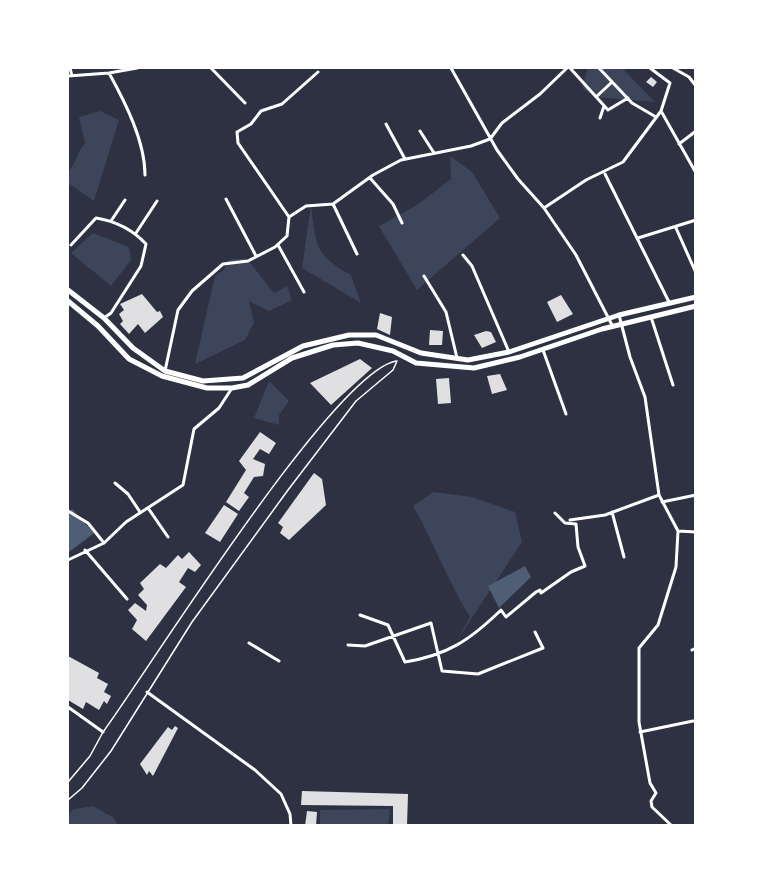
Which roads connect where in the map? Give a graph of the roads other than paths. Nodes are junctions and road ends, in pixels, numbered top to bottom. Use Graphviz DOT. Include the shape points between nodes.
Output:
graph roads {
  1 [pos="70,68"];
  2 [pos="132,68"];
  3 [pos="137,68"];
  4 [pos="211,68"];
  5 [pos="451,68"];
  6 [pos="568,68"];
  7 [pos="599,68"];
  8 [pos="650,68"];
  9 [pos="674,68"];
  10 [pos="318,72"];
  11 [pos="109,73"];
  12 [pos="70,76"];
  13 [pos="612,82"];
  14 [pos="696,86"];
  15 [pos="597,97"];
  16 [pos="627,98"];
  17 [pos="245,103"];
  18 [pos="604,106"];
  19 [pos="661,111"];
  20 [pos="656,117"];
  21 [pos="600,118"];
  22 [pos="386,124"];
  23 [pos="420,131"];
  24 [pos="696,131"];
  25 [pos="490,139"];
  26 [pos="679,144"];
  27 [pos="434,153"];
  28 [pos="405,159"];
  29 [pos="605,173"];
  30 [pos="696,173"];
  31 [pos="145,175"];
  32 [pos="370,178"];
  33 [pos="226,198"];
  34 [pos="125,200"];
  35 [pos="157,201"];
  36 [pos="333,204"];
  37 [pos="544,208"];
  38 [pos="289,218"];
  39 [pos="696,220"];
  40 [pos="111,221"];
  41 [pos="402,223"];
  42 [pos="676,228"];
  43 [pos="136,233"];
  44 [pos="638,238"];
  45 [pos="71,245"];
  46 [pos="278,245"];
  47 [pos="357,254"];
  48 [pos="463,255"];
  49 [pos="256,256"];
  50 [pos="696,273"];
  51 [pos="424,276"];
  52 [pos="68,290"];
  53 [pos="304,292"];
  54 [pos="696,297"];
  55 [pos="68,301"];
  56 [pos="670,304"];
  57 [pos="696,306"];
  58 [pos="619,315"];
  59 [pos="651,317"];
  60 [pos="104,318"];
  61 [pos="610,318"];
  62 [pos="622,325"];
  63 [pos="613,327"];
  64 [pos="542,349"];
  65 [pos="509,352"];
  66 [pos="458,358"];
  67 [pos="165,371"];
  68 [pos="673,385"];
  69 [pos="232,388"];
  70 [pos="566,414"];
  71 [pos="115,483"];
  72 [pos="659,495"];
  73 [pos="696,495"];
  74 [pos="662,502"];
  75 [pos="148,508"];
  76 [pos="68,511"];
  77 [pos="140,512"];
  78 [pos="612,512"];
  79 [pos="555,513"];
  80 [pos="570,520"];
  81 [pos="678,531"];
  82 [pos="696,532"];
  83 [pos="168,537"];
  84 [pos="104,543"];
  85 [pos="85,550"];
  86 [pos="624,557"];
  87 [pos="68,560"];
  88 [pos="127,599"];
  89 [pos="360,615"];
  90 [pos="535,632"];
  91 [pos="394,636"];
  92 [pos="249,643"];
  93 [pos="348,645"];
  94 [pos="437,656"];
  95 [pos="279,661"];
  96 [pos="147,692"];
  97 [pos="68,707"];
  98 [pos="693,722"];
  99 [pos="103,732"];
  100 [pos="640,732"];
  101 [pos="68,782"];
  102 [pos="68,800"];
  103 [pos="291,825"];
  104 [pos="670,825"];
  1 -- 12 [label="street"];
  2 -- 3 [label="street"];
  2 -- 11 [label="street"];
  4 -- 17 [label="street"];
  5 -- 25 [label="street"];
  6 -- 15 [label="street"];
  6 -- 25 [label="street" via="502,123"];
  7 -- 13 [label="street"];
  8 -- 19 [label="street" via="670,83"];
  9 -- 14 [label="street"];
  10 -- 38 [label="street" via="282,104 261,111 251,124 237,132 238,143"];
  11 -- 12 [label="street"];
  11 -- 31 [label="street" via="130,119 145,162"];
  13 -- 15 [label="street"];
  13 -- 16 [label="street"];
  15 -- 18 [label="street"];
  16 -- 18 [label="street" via="608,110"];
  16 -- 20 [label="street"];
  18 -- 21 [label="street"];
  19 -- 20 [label="street"];
  19 -- 26 [label="street"];
  20 -- 29 [label="street" via="636,148"];
  22 -- 28 [label="street"];
  23 -- 27 [label="street"];
  24 -- 26 [label="street"];
  25 -- 27 [label="street"];
  25 -- 37 [label="street"];
  26 -- 30 [label="street"];
  27 -- 28 [label="street"];
  28 -- 32 [label="street"];
  29 -- 37 [label="street" via="586,180"];
  29 -- 44 [label="street"];
  32 -- 36 [label="street"];
  32 -- 41 [label="street" via="393,204"];
  33 -- 49 [label="street"];
  34 -- 40 [label="street"];
  35 -- 43 [label="street"];
  36 -- 38 [label="street" via="306,206"];
  36 -- 47 [label="street"];
  37 -- 61 [label="street" via="576,255"];
  38 -- 46 [label="street" via="287,236"];
  39 -- 42 [label="street"];
  40 -- 43 [label="street"];
  40 -- 45 [label="street" via="96,218"];
  42 -- 44 [label="street"];
  42 -- 50 [label="street"];
  43 -- 60 [label="street" via="146,244 141,266"];
  44 -- 56 [label="street"];
  46 -- 49 [label="street"];
  46 -- 53 [label="street"];
  48 -- 65 [label="street" via="472,266"];
  49 -- 67 [label="street" via="243,263 223,264 182,301"];
  51 -- 66 [label="street" via="446,312"];
  52 -- 60 [label="main road"];
  54 -- 56 [label="main road"];
  55 -- 69 [label="main road" via="129,359 162,376 207,388"];
  56 -- 58 [label="main road"];
  57 -- 59 [label="main road"];
  58 -- 61 [label="main road"];
  58 -- 62 [label="street"];
  59 -- 62 [label="main road"];
  59 -- 68 [label="street"];
  60 -- 67 [label="main road" via="133,348"];
  61 -- 63 [label="street"];
  61 -- 65 [label="main road"];
  62 -- 63 [label="main road"];
  62 -- 72 [label="street" via="645,397"];
  63 -- 64 [label="main road"];
  64 -- 69 [label="main road" via="474,368 416,363 393,351 358,343 333,345 292,358 248,385"];
  64 -- 70 [label="street"];
  65 -- 66 [label="main road" via="468,360"];
  66 -- 67 [label="main road" via="421,353 376,335 349,334 303,346 243,378 203,381"];
  69 -- 75 [label="street" via="219,408 194,429 183,485"];
  71 -- 77 [label="street"];
  72 -- 74 [label="street"];
  72 -- 78 [label="street"];
  73 -- 74 [label="street"];
  74 -- 81 [label="street"];
  75 -- 77 [label="street"];
  75 -- 83 [label="street"];
  76 -- 84 [label="street" via="88,523"];
  77 -- 84 [label="street"];
  78 -- 80 [label="street"];
  78 -- 86 [label="street"];
  79 -- 94 [label="street" via="565,523 576,524 585,566 541,593 536,592 506,617 501,610 458,647"];
  81 -- 82 [label="street"];
  81 -- 100 [label="street" via="676,567 658,625 639,648"];
  84 -- 85 [label="street"];
  85 -- 87 [label="street"];
  85 -- 88 [label="street"];
  89 -- 91 [label="street" via="388,625"];
  90 -- 94 [label="street" via="543,648 478,674 442,671"];
  91 -- 93 [label="street" via="365,646"];
  91 -- 94 [label="street" via="405,662"];
  91 -- 94 [label="street" via="431,623"];
  92 -- 95 [label="street"];
  96 -- 99 [label="lane" via="214,590 288,490 356,401 393,370 396,361 359,385 316,430 205,581"];
  96 -- 102 [label="lane" via="111,751"];
  96 -- 103 [label="street" via="255,770 281,794"];
  97 -- 99 [label="street"];
  98 -- 100 [label="street"];
  99 -- 101 [label="lane" via="90,756"];
  100 -- 104 [label="street" via="650,783 656,794 652,807"];
}
